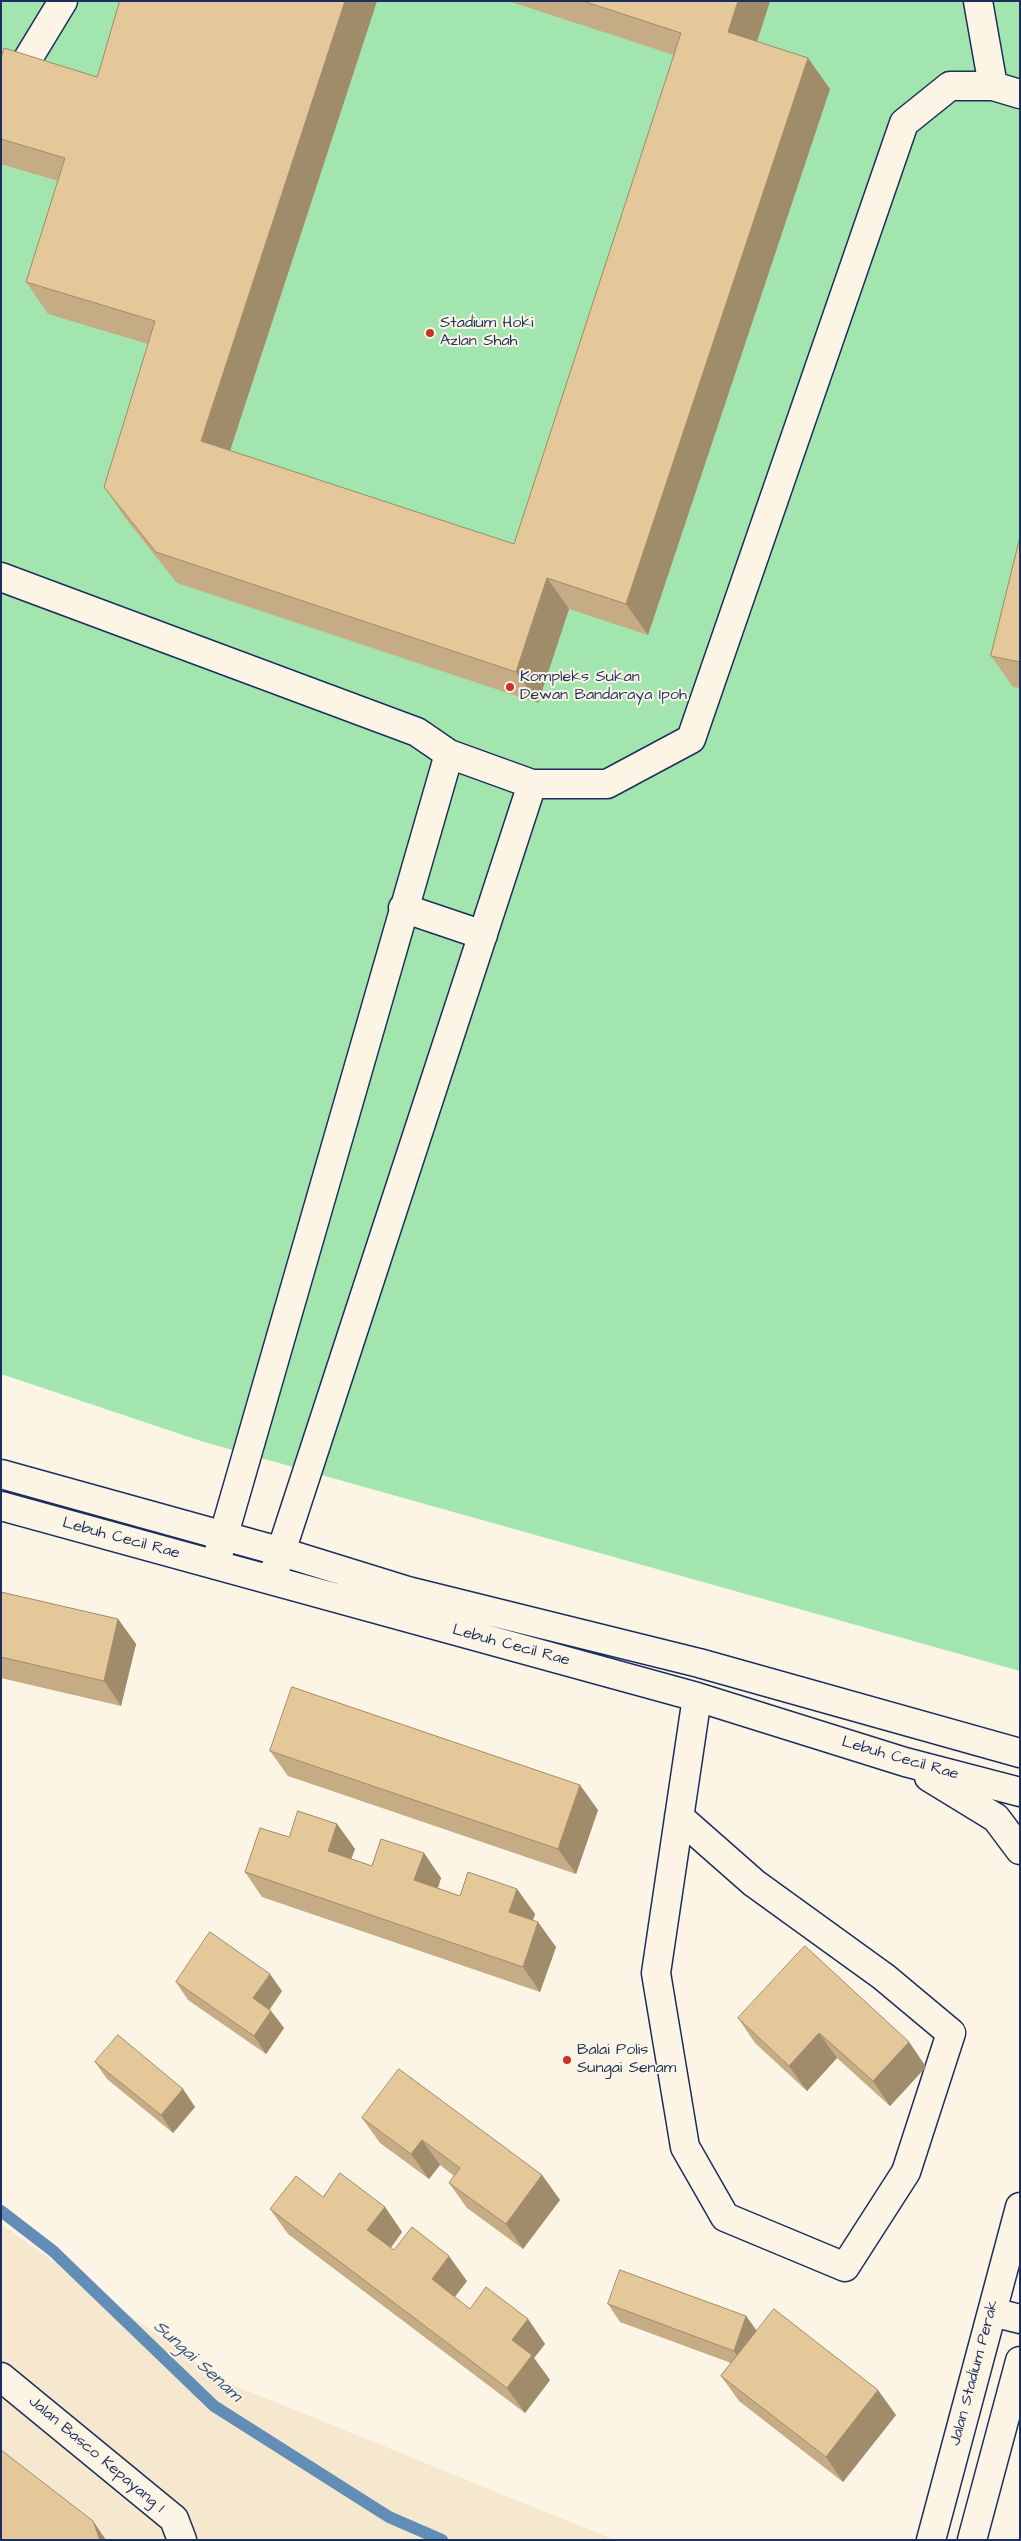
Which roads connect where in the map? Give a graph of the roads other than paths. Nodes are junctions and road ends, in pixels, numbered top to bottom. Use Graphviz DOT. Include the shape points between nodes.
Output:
graph roads {
  1 [pos="63,1"];
  2 [pos="978,1"];
  3 [pos="993,86"];
  4 [pos="1020,94"];
  5 [pos="1,103"];
  6 [pos="1,577"];
  7 [pos="449,754"];
  8 [pos="532,784"];
  9 [pos="403,908"];
  10 [pos="483,935"];
  11 [pos="1,1474"];
  12 [pos="1,1506"];
  13 [pos="223,1537"];
  14 [pos="282,1552"];
  15 [pos="215,1565"];
  16 [pos="272,1580"];
  17 [pos="696,1697"];
  18 [pos="935,1730"];
  19 [pos="1020,1753"];
  20 [pos="905,1762"];
  21 [pos="1020,1771"];
  22 [pos="1020,1792"];
  23 [pos="679,1817"];
  24 [pos="1020,1850"];
  25 [pos="1020,2207"];
  26 [pos="992,2312"];
  27 [pos="1020,2318"];
  28 [pos="1020,2361"];
  29 [pos="1,2377"];
  30 [pos="182,2540"];
  31 [pos="930,2540"];
  32 [pos="972,2540"];
  1 -- 5 [label="street"];
  2 -- 3 [label="street"];
  3 -- 4 [label="street"];
  3 -- 8 [label="street" via="950,86 904,123 691,739 608,784"];
  6 -- 7 [label="street" via="417,732"];
  7 -- 8 [label="street"];
  7 -- 9 [label="street"];
  8 -- 10 [label="street"];
  9 -- 10 [label="street"];
  9 -- 13 [label="street"];
  10 -- 14 [label="street"];
  11 -- 13 [label="street, Lebuh Cecil Rae"];
  12 -- 15 [label="street, Lebuh Cecil Rae"];
  13 -- 14 [label="street, Lebuh Cecil Rae"];
  13 -- 15 [label="street"];
  14 -- 16 [label="street"];
  14 -- 18 [label="street, Lebuh Cecil Rae" via="408,1591 699,1663"];
  15 -- 16 [label="street, Lebuh Cecil Rae"];
  16 -- 17 [label="street, Lebuh Cecil Rae"];
  17 -- 20 [label="street, Lebuh Cecil Rae"];
  17 -- 23 [label="street"];
  18 -- 19 [label="street, Lebuh Cecil Rae"];
  18 -- 21 [label="street" via="980,1760"];
  20 -- 22 [label="street, Lebuh Cecil Rae"];
  20 -- 24 [label="street" via="996,1818"];
  23 -- 23 [label="street" via="656,1973 685,2147 725,2217 845,2267 906,2172 950,2033 884,1977 754,1883"];
  25 -- 26 [label="street, Jalan Stadium Perak"];
  26 -- 27 [label="street"];
  26 -- 31 [label="street, Jalan Stadium Perak"];
  28 -- 32 [label="street"];
  29 -- 30 [label="street, Jalan Basco Kepayang 1" via="174,2519"];
}
